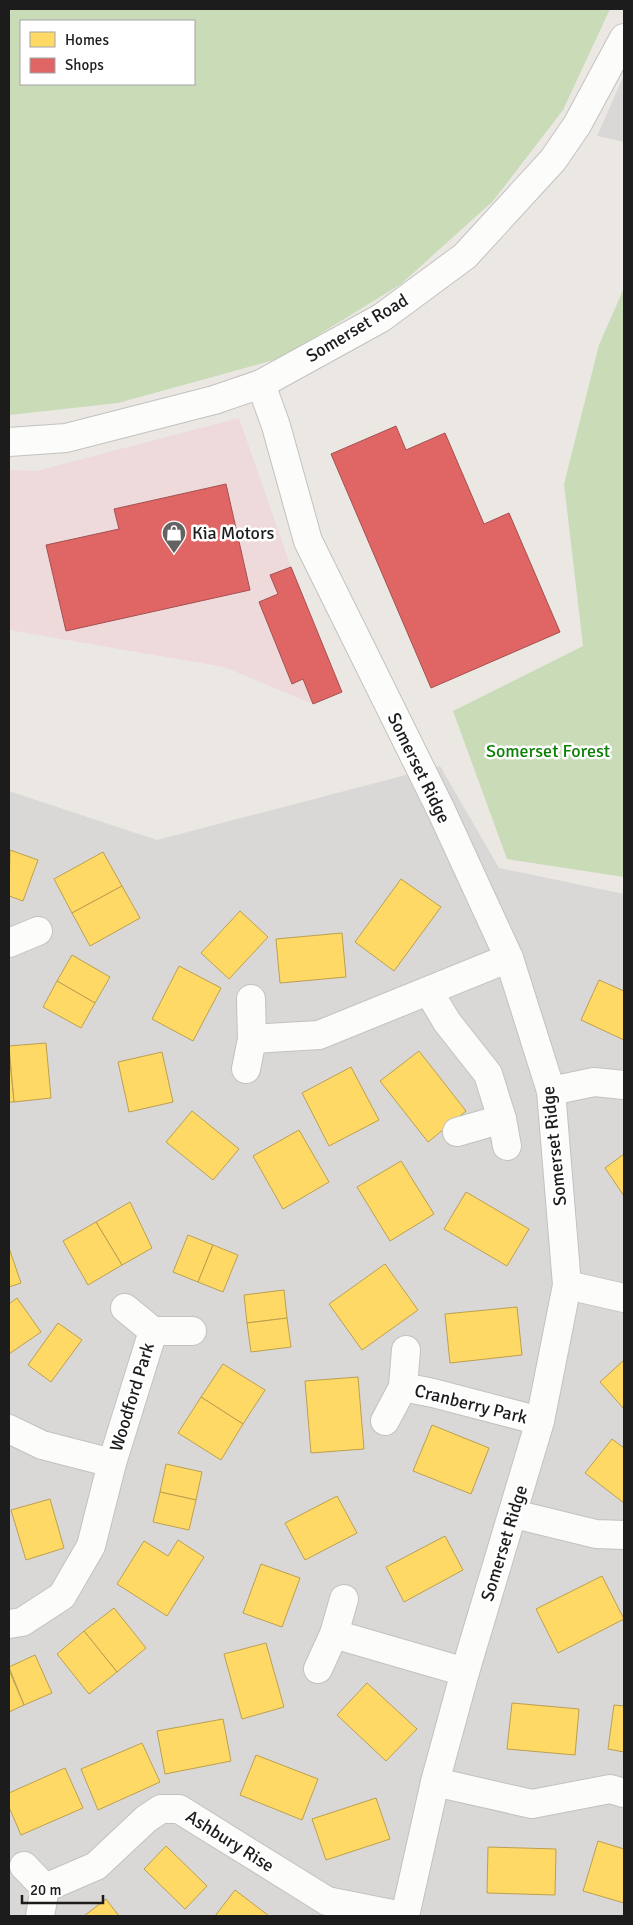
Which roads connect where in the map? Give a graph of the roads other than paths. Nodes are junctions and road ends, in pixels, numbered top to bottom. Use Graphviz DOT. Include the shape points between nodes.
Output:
graph roads {
  1 [pos="624,38"];
  2 [pos="261,384"];
  3 [pos="9,442"];
  4 [pos="38,931"];
  5 [pos="9,943"];
  6 [pos="509,958"];
  7 [pos="429,992"];
  8 [pos="251,999"];
  9 [pos="252,1039"];
  10 [pos="246,1069"];
  11 [pos="624,1084"];
  12 [pos="551,1091"];
  13 [pos="502,1119"];
  14 [pos="457,1132"];
  15 [pos="507,1146"];
  16 [pos="567,1285"];
  17 [pos="624,1298"];
  18 [pos="125,1308"];
  19 [pos="153,1331"];
  20 [pos="192,1332"];
  21 [pos="406,1350"];
  22 [pos="403,1387"];
  23 [pos="386,1421"];
  24 [pos="540,1421"];
  25 [pos="9,1429"];
  26 [pos="112,1463"];
  27 [pos="514,1514"];
  28 [pos="624,1535"];
  29 [pos="344,1599"];
  30 [pos="9,1624"];
  31 [pos="334,1634"];
  32 [pos="318,1669"];
  33 [pos="465,1672"];
  34 [pos="435,1782"];
  35 [pos="624,1793"];
  36 [pos="24,1866"];
  37 [pos="45,1888"];
  38 [pos="40,1916"];
  39 [pos="404,1916"];
  1 -- 2 [label="street, Somerset Road" via="554,160 464,256 381,318"];
  2 -- 3 [label="street, Somerset Road" via="214,400 66,438"];
  2 -- 6 [label="street, Somerset Ridge" via="308,541 441,810"];
  4 -- 5 [label="street"];
  6 -- 7 [label="street"];
  6 -- 12 [label="street, Somerset Ridge"];
  7 -- 9 [label="street" via="319,1035"];
  7 -- 13 [label="street" via="447,1022 488,1074"];
  8 -- 9 [label="street"];
  9 -- 10 [label="street"];
  11 -- 12 [label="street" via="594,1082"];
  12 -- 16 [label="street, Somerset Ridge"];
  13 -- 14 [label="street"];
  13 -- 15 [label="street"];
  16 -- 17 [label="street"];
  16 -- 24 [label="street, Somerset Ridge"];
  18 -- 19 [label="street, Woodford Park"];
  19 -- 20 [label="street, Woodford Park"];
  19 -- 26 [label="street, Woodford Park"];
  21 -- 22 [label="street, Cranberry Park"];
  22 -- 23 [label="street, Cranberry Park"];
  22 -- 24 [label="street, Cranberry Park"];
  24 -- 27 [label="street, Somerset Ridge"];
  25 -- 26 [label="street, Woodford Park" via="42,1445"];
  26 -- 30 [label="street, Woodford Park" via="91,1546 62,1596 22,1622"];
  27 -- 28 [label="street" via="596,1534"];
  27 -- 33 [label="street, Somerset Ridge"];
  29 -- 31 [label="street"];
  31 -- 32 [label="street"];
  31 -- 33 [label="street"];
  33 -- 34 [label="street, Somerset Ridge"];
  34 -- 35 [label="street" via="532,1804 610,1790"];
  34 -- 39 [label="street, Somerset Ridge"];
  36 -- 37 [label="street"];
  37 -- 38 [label="street"];
  37 -- 39 [label="street, Ashbury Rise" via="96,1866 161,1809 179,1809 327,1901"];
}
